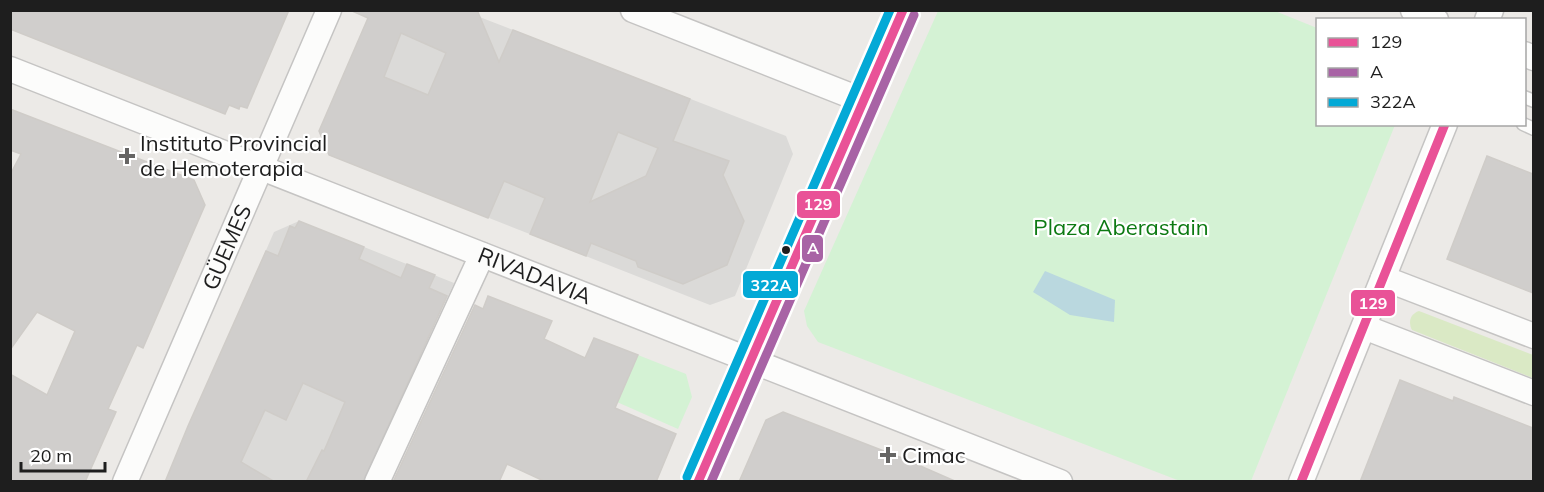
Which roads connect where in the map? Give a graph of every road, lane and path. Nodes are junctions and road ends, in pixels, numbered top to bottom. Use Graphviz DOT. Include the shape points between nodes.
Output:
graph roads {
  1 [pos="329,10"];
  2 [pos="633,10"];
  3 [pos="903,10"];
  4 [pos="1413,10"];
  5 [pos="1431,18"];
  6 [pos="10,69"];
  7 [pos="864,101"];
  8 [pos="1444,126"];
  9 [pos="261,168"];
  10 [pos="482,255"];
  11 [pos="1383,278"];
  12 [pos="1364,327"];
  13 [pos="1533,336"];
  14 [pos="750,361"];
  15 [pos="1533,393"];
  16 [pos="125,482"];
  17 [pos="377,482"];
  18 [pos="698,482"];
  19 [pos="1060,482"];
  20 [pos="1301,482"];
  1 -- 9 [label="street, GÜEMES"];
  2 -- 7 [label="street"];
  3 -- 7 [label="street"];
  4 -- 5 [label="street"];
  6 -- 9 [label="street, RIVADAVIA"];
  7 -- 14 [label="street"];
  8 -- 11 [label="street"];
  9 -- 10 [label="street, RIVADAVIA"];
  9 -- 16 [label="street, GÜEMES"];
  10 -- 14 [label="street, RIVADAVIA"];
  10 -- 17 [label="street"];
  11 -- 12 [label="street"];
  11 -- 13 [label="street"];
  12 -- 15 [label="street"];
  12 -- 20 [label="street"];
  14 -- 18 [label="street"];
  14 -- 19 [label="street, RIVADAVIA"];
}
